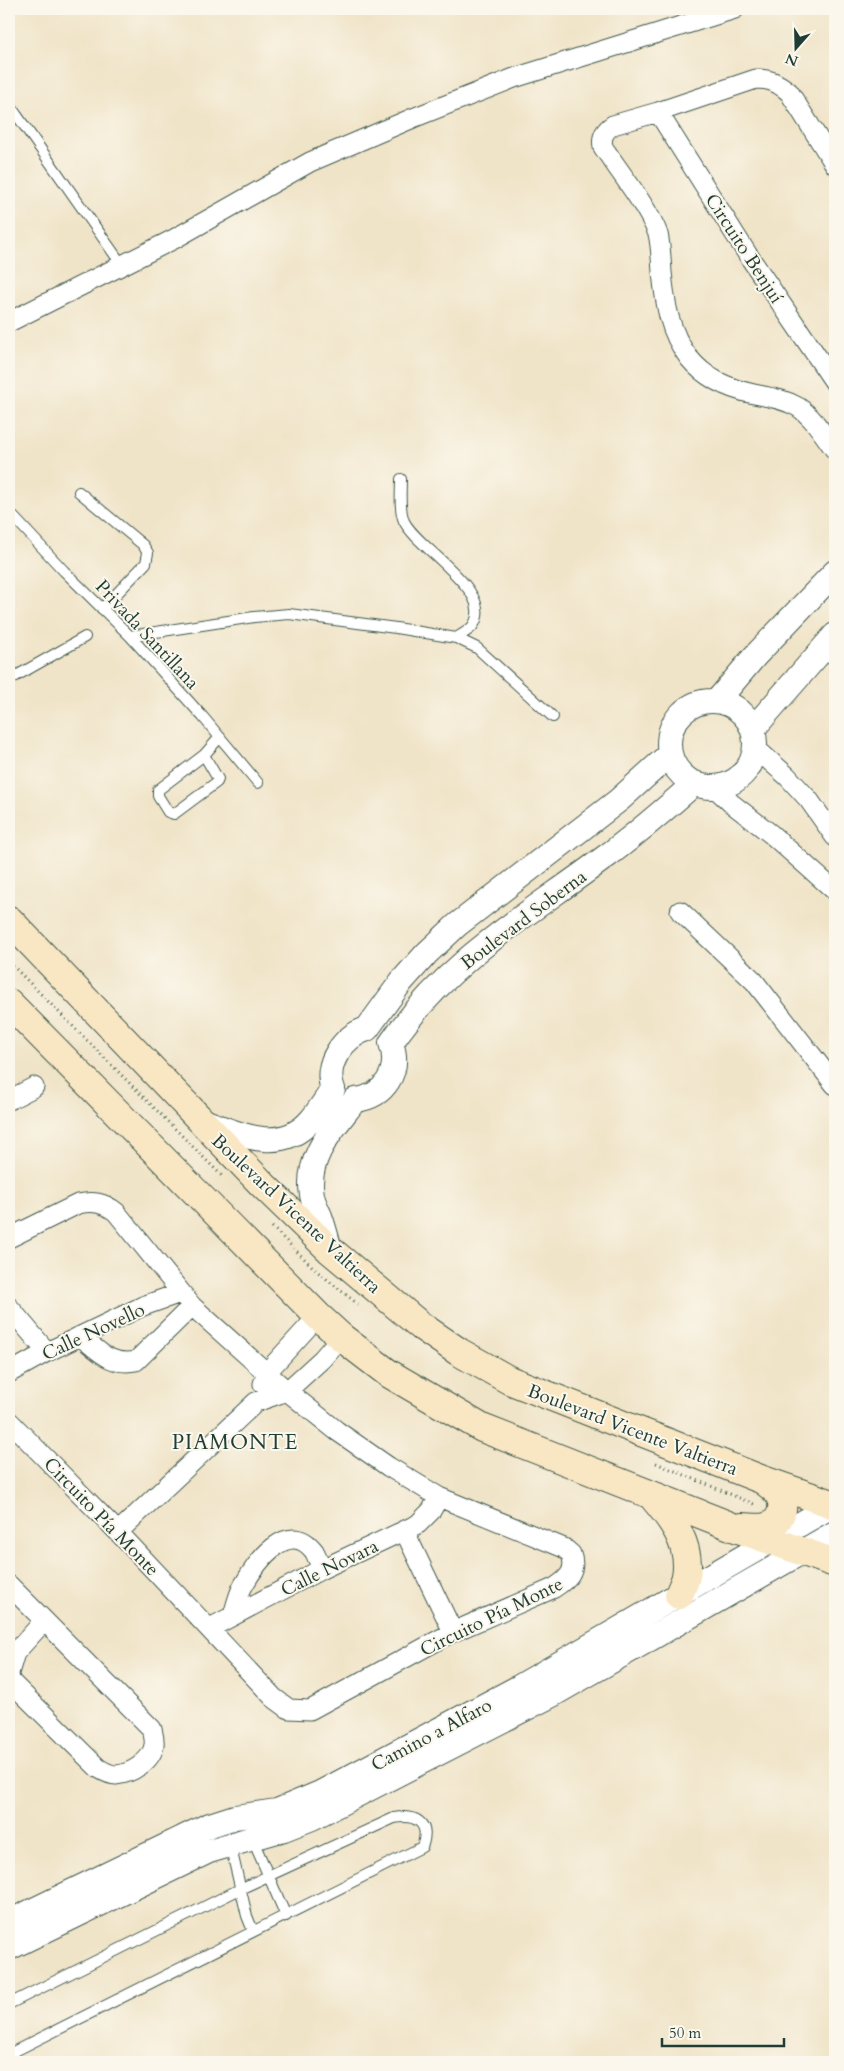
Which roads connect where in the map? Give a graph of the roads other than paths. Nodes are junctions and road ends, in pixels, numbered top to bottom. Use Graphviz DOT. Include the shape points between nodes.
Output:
graph roads {
  1 [pos="735,9"];
  2 [pos="9,104"];
  3 [pos="658,112"];
  4 [pos="835,164"];
  5 [pos="122,265"];
  6 [pos="9,322"];
  7 [pos="835,384"];
  8 [pos="835,450"];
  9 [pos="401,480"];
  10 [pos="79,492"];
  11 [pos="9,512"];
  12 [pos="835,572"];
  13 [pos="102,609"];
  14 [pos="835,635"];
  15 [pos="85,636"];
  16 [pos="130,636"];
  17 [pos="456,638"];
  18 [pos="9,680"];
  19 [pos="716,701"];
  20 [pos="553,717"];
  21 [pos="220,737"];
  22 [pos="754,738"];
  23 [pos="670,754"];
  24 [pos="204,755"];
  25 [pos="258,783"];
  26 [pos="704,785"];
  27 [pos="835,836"];
  28 [pos="835,891"];
  29 [pos="680,911"];
  30 [pos="9,920"];
  31 [pos="9,1003"];
  32 [pos="367,1029"];
  33 [pos="391,1043"];
  34 [pos="835,1085"];
  35 [pos="34,1087"];
  36 [pos="333,1089"];
  37 [pos="9,1100"];
  38 [pos="355,1100"];
  39 [pos="199,1119"];
  40 [pos="9,1238"];
  41 [pos="330,1250"];
  42 [pos="186,1299"];
  43 [pos="9,1307"];
  44 [pos="318,1316"];
  45 [pos="80,1336"];
  46 [pos="341,1338"];
  47 [pos="47,1352"];
  48 [pos="267,1372"];
  49 [pos="9,1373"];
  50 [pos="287,1391"];
  51 [pos="256,1402"];
  52 [pos="9,1421"];
  53 [pos="763,1480"];
  54 [pos="651,1495"];
  55 [pos="439,1497"];
  56 [pos="835,1504"];
  57 [pos="734,1527"];
  58 [pos="404,1530"];
  59 [pos="118,1532"];
  60 [pos="835,1532"];
  61 [pos="773,1540"];
  62 [pos="803,1551"];
  63 [pos="835,1563"];
  64 [pos="322,1569"];
  65 [pos="9,1585"];
  66 [pos="679,1595"];
  67 [pos="233,1615"];
  68 [pos="44,1621"];
  69 [pos="210,1628"];
  70 [pos="453,1632"];
  71 [pos="9,1674"];
  72 [pos="524,1697"];
  73 [pos="241,1841"];
  74 [pos="268,1877"];
  75 [pos="240,1889"];
  76 [pos="286,1916"];
  77 [pos="9,1922"];
  78 [pos="253,1931"];
  79 [pos="9,1948"];
  80 [pos="9,2004"];
  81 [pos="9,2054"];
  1 -- 5 [label="street" via="514,78 413,118 310,162"];
  2 -- 5 [label="lane"];
  3 -- 4 [label="street" via="756,79 768,79 789,92"];
  3 -- 7 [label="street, Circuito Benjuí" via="748,255"];
  3 -- 8 [label="street" via="613,125 604,133 602,142 658,235 664,295 677,340 690,359 720,384 799,408"];
  5 -- 6 [label="street"];
  9 -- 17 [label="lane" via="404,520 411,533 469,589 476,601 477,615 472,627"];
  10 -- 13 [label="lane" via="143,545 148,553 146,563"];
  11 -- 13 [label="lane, Privada Santillana"];
  12 -- 19 [label="street" via="754,656"];
  13 -- 16 [label="lane, Privada Santillana"];
  14 -- 22 [label="street"];
  15 -- 18 [label="lane"];
  16 -- 17 [label="lane" via="289,614"];
  16 -- 21 [label="lane, Privada Santillana"];
  17 -- 20 [label="lane" via="477,648"];
  19 -- 22 [label="street" via="732,705 744,715"];
  19 -- 23 [label="street" via="690,706 679,715 672,727"];
  21 -- 24 [label="lane"];
  21 -- 25 [label="lane, Privada Santillana"];
  22 -- 26 [label="street" via="751,763 742,775 729,784"];
  22 -- 27 [label="street" via="804,794"];
  23 -- 26 [label="street" via="684,776"];
  23 -- 32 [label="street, Boulevard Soberna" via="620,800 445,936 402,982"];
  24 -- 24 [label="lane" via="158,790 168,812 174,814 217,782"];
  26 -- 28 [label="street" via="778,840"];
  26 -- 33 [label="street, Boulevard Soberna" via="479,948 407,1020"];
  29 -- 34 [label="street" via="754,981"];
  30 -- 39 [label="main road, Boulevard Vicente Valtierra"];
  31 -- 44 [label="main road"];
  32 -- 33 [label="street"];
  32 -- 36 [label="street, Boulevard Soberna" via="346,1040 337,1052 330,1074"];
  33 -- 38 [label="street" via="395,1063 385,1085 375,1094"];
  35 -- 37 [label="street"];
  36 -- 38 [label="street"];
  36 -- 39 [label="street" via="310,1121 297,1132 270,1141"];
  38 -- 41 [label="street" via="323,1142 310,1176 312,1196"];
  39 -- 41 [label="main road, Boulevard Vicente Valtierra"];
  40 -- 42 [label="street, Circuito Pía Monte" via="78,1204 99,1202 116,1212"];
  41 -- 53 [label="main road, Boulevard Vicente Valtierra" via="421,1326 509,1380"];
  42 -- 45 [label="street, Calle Novello" via="143,1306"];
  42 -- 45 [label="street" via="136,1361 124,1364 112,1360"];
  42 -- 48 [label="street, Circuito Pía Monte"];
  43 -- 47 [label="street"];
  44 -- 46 [label="main road"];
  44 -- 48 [label="street"];
  45 -- 47 [label="street, Calle Novello"];
  46 -- 50 [label="street"];
  46 -- 54 [label="main road" via="388,1373 482,1428"];
  47 -- 49 [label="street, Calle Novello"];
  48 -- 50 [label="street, Circuito Pía Monte"];
  48 -- 51 [label="street"];
  50 -- 51 [label="street"];
  50 -- 55 [label="street, Circuito Pía Monte" via="337,1431"];
  51 -- 59 [label="street"];
  52 -- 59 [label="street, Circuito Pía Monte"];
  53 -- 56 [label="main road, Boulevard Vicente Valtierra"];
  53 -- 57 [label="main road" via="778,1493 783,1503 781,1516 775,1524 764,1528"];
  54 -- 57 [label="main road"];
  54 -- 66 [label="main road" via="670,1516 681,1536 686,1576"];
  55 -- 58 [label="street, Calle Novara" via="425,1518"];
  55 -- 70 [label="street, Circuito Pía Monte" via="564,1548 571,1554 573,1564 568,1579 554,1588"];
  56 -- 61 [label="street, Camino a Alfaro"];
  57 -- 61 [label="main road"];
  58 -- 64 [label="street, Calle Novara"];
  58 -- 70 [label="street"];
  59 -- 69 [label="street, Circuito Pía Monte"];
  60 -- 62 [label="street, Camino a Alfaro"];
  61 -- 62 [label="main road"];
  61 -- 66 [label="street, Camino a Alfaro"];
  62 -- 63 [label="main road"];
  62 -- 72 [label="street, Camino a Alfaro"];
  64 -- 67 [label="street, Calle Novara"];
  64 -- 67 [label="street" via="314,1552 304,1542 291,1538 281,1540 242,1587"];
  65 -- 68 [label="street"];
  66 -- 72 [label="street, Camino a Alfaro"];
  67 -- 69 [label="street, Calle Novara"];
  68 -- 71 [label="street" via="15,1653"];
  68 -- 71 [label="street" via="152,1729 154,1744 150,1756 125,1773 114,1775 98,1768 10,1681"];
  69 -- 70 [label="street, Circuito Pía Monte" via="274,1698 289,1709 303,1711"];
  72 -- 73 [label="street, Camino a Alfaro" via="312,1818"];
  72 -- 77 [label="street, Camino a Alfaro" via="277,1811 235,1817 208,1826"];
  73 -- 74 [label="lane"];
  73 -- 75 [label="lane"];
  73 -- 79 [label="street, Camino a Alfaro" via="185,1861"];
  74 -- 75 [label="lane"];
  74 -- 76 [label="lane"];
  74 -- 76 [label="lane" via="394,1818 414,1818 425,1830 422,1847"];
  75 -- 78 [label="lane"];
  75 -- 80 [label="lane"];
  76 -- 78 [label="lane"];
  78 -- 81 [label="lane"];
}
